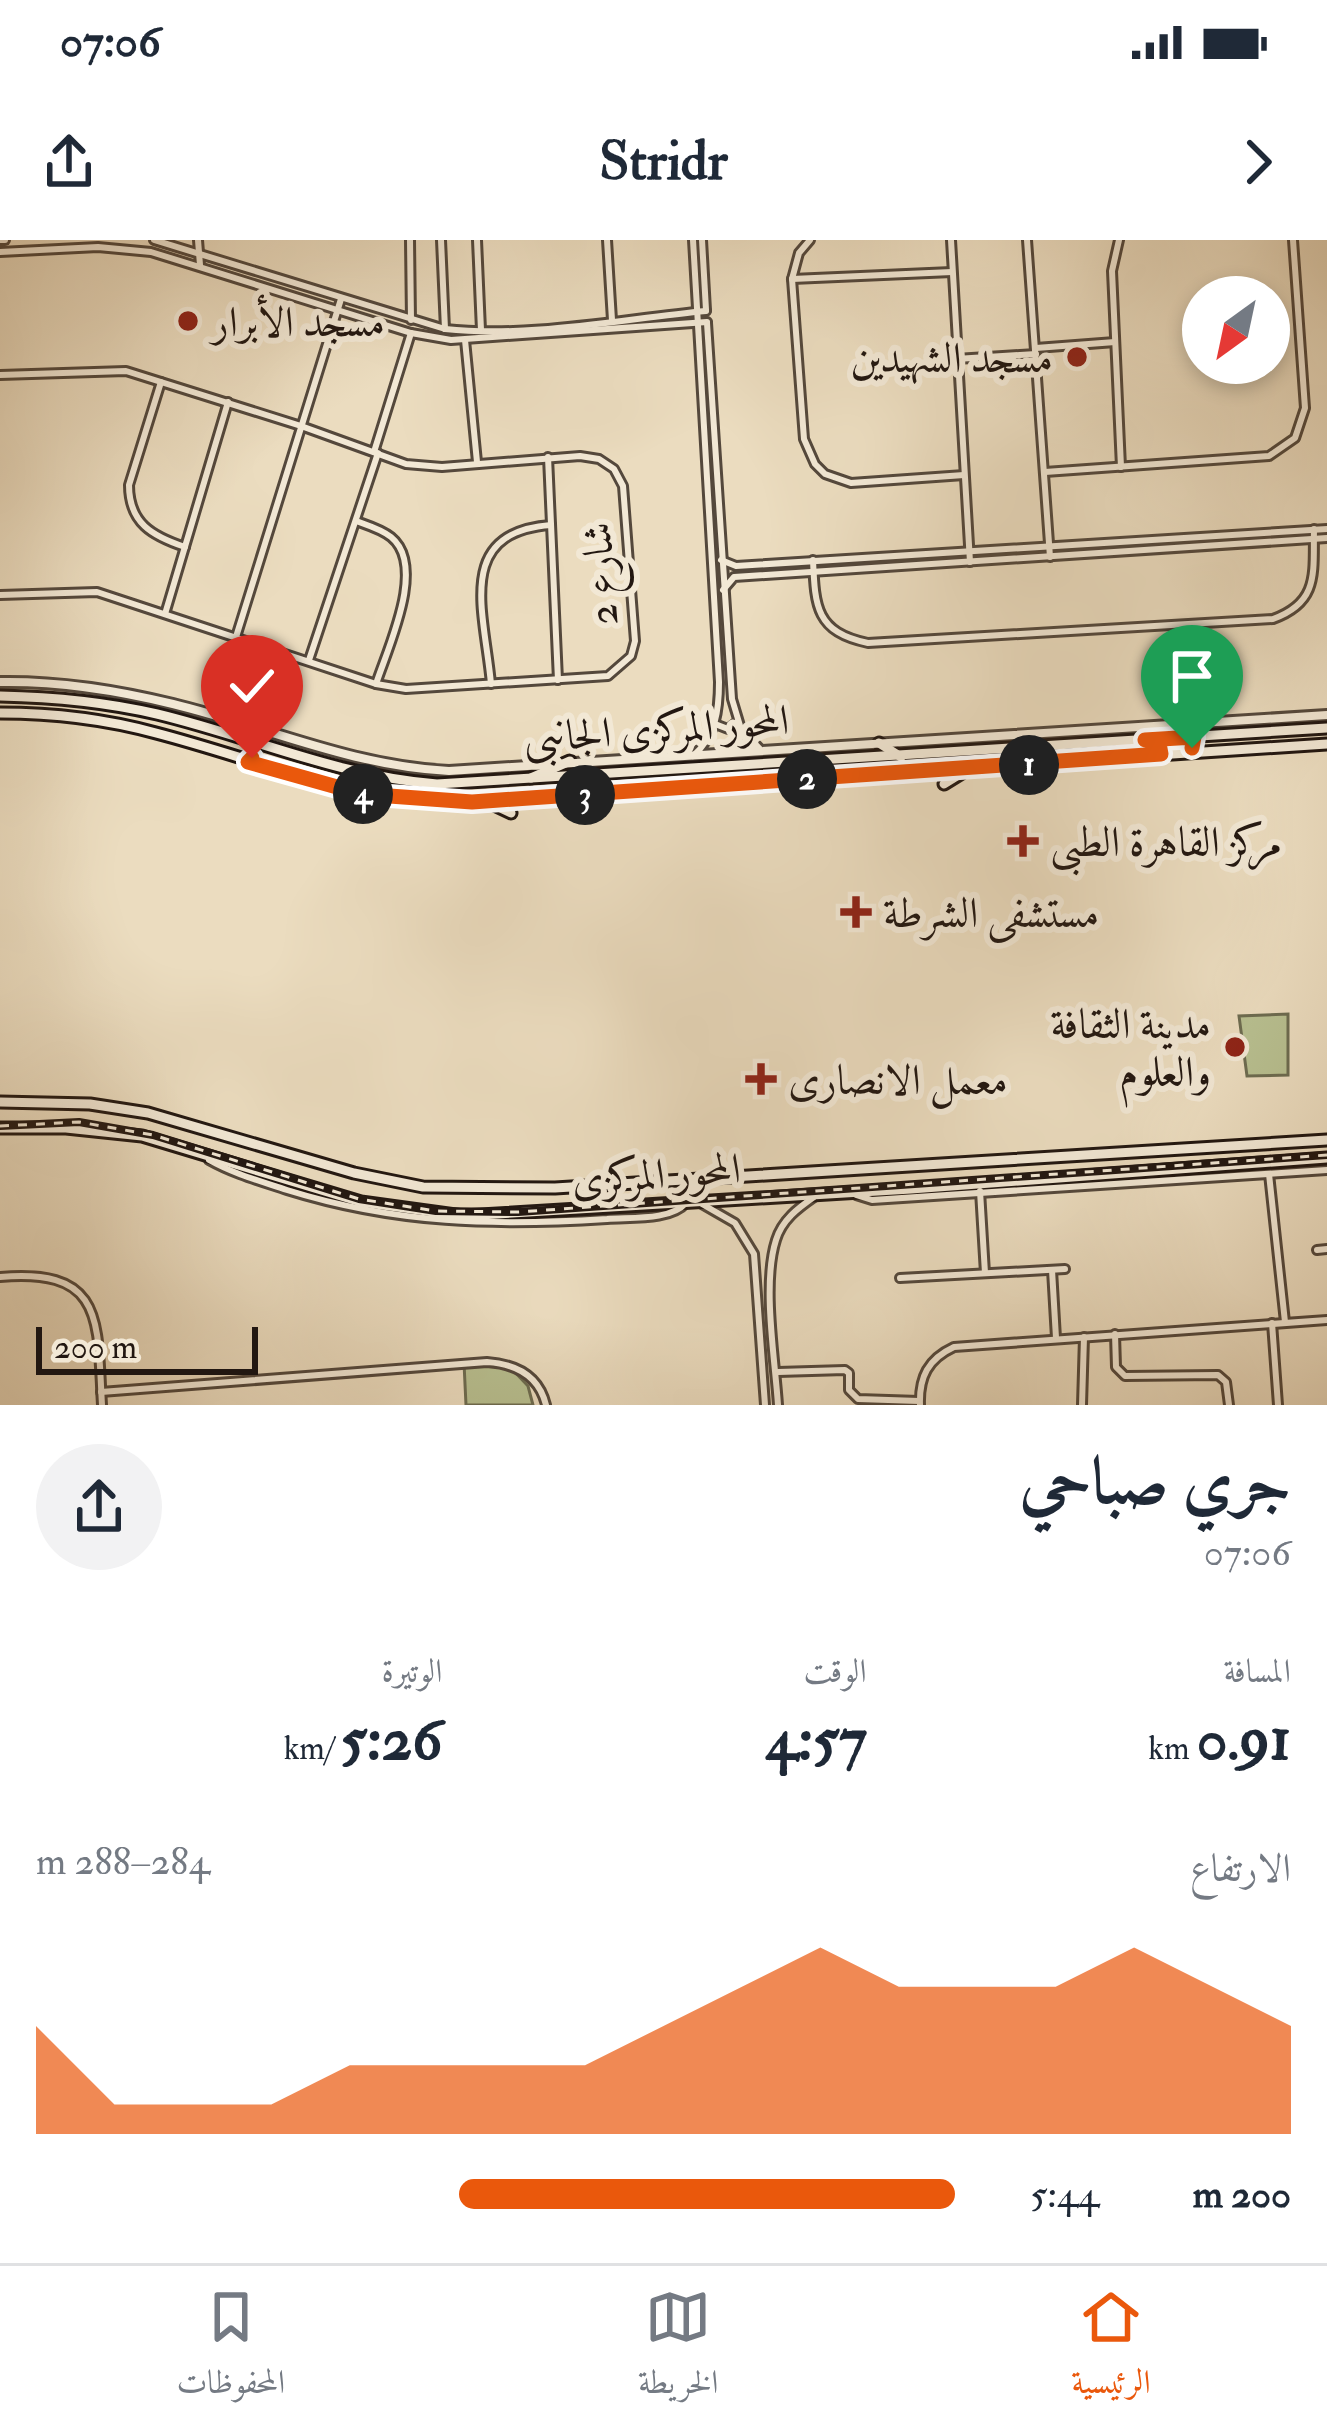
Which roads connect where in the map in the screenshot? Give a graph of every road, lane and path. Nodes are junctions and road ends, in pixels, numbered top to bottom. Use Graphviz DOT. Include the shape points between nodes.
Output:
graph roads {
  1 [pos="154,240"];
  2 [pos="198,240"];
  3 [pos="410,240"];
  4 [pos="441,240"];
  5 [pos="477,240"];
  6 [pos="607,240"];
  7 [pos="698,240"];
  8 [pos="810,240"];
  9 [pos="951,240"];
  10 [pos="1027,240"];
  11 [pos="1119,240"];
  12 [pos="1293,240"];
  13 [pos="187,245"];
  14 [pos="0,252"];
  15 [pos="199,254"];
  16 [pos="188,260"];
  17 [pos="200,265"];
  18 [pos="952,272"];
  19 [pos="792,279"];
  20 [pos="341,298"];
  21 [pos="338,310"];
  22 [pos="702,311"];
  23 [pos="411,322"];
  24 [pos="703,322"];
  25 [pos="612,326"];
  26 [pos="445,329"];
  27 [pos="411,333"];
  28 [pos="485,333"];
  29 [pos="465,340"];
  30 [pos="1114,342"];
  31 [pos="1037,351"];
  32 [pos="956,359"];
  33 [pos="0,375"];
  34 [pos="161,382"];
  35 [pos="228,403"];
  36 [pos="302,425"];
  37 [pos="376,452"];
  38 [pos="548,457"];
  39 [pos="477,464"];
  40 [pos="1121,467"];
  41 [pos="1045,472"];
  42 [pos="964,475"];
  43 [pos="356,521"];
  44 [pos="551,525"];
  45 [pos="1327,529"];
  46 [pos="715,534"];
  47 [pos="1314,534"];
  48 [pos="1327,538"];
  49 [pos="185,547"];
  50 [pos="1049,547"];
  51 [pos="969,551"];
  52 [pos="1050,557"];
  53 [pos="721,560"];
  54 [pos="813,560"];
  55 [pos="970,562"];
  56 [pos="813,573"];
  57 [pos="723,590"];
  58 [pos="0,596"];
  59 [pos="165,614"];
  60 [pos="236,637"];
  61 [pos="309,662"];
  62 [pos="559,680"];
  63 [pos="0,682"];
  64 [pos="376,684"];
  65 [pos="491,684"];
  66 [pos="0,696"];
  67 [pos="0,713"];
  68 [pos="1327,716"];
  69 [pos="738,721"];
  70 [pos="715,724"];
  71 [pos="1327,728"];
  72 [pos="229,736"];
  73 [pos="1194,737"];
  74 [pos="1145,740"];
  75 [pos="879,743"];
  76 [pos="1327,744"];
  77 [pos="272,751"];
  78 [pos="763,752"];
  79 [pos="1208,754"];
  80 [pos="1159,756"];
  81 [pos="901,757"];
  82 [pos="690,758"];
  83 [pos="1140,758"];
  84 [pos="570,760"];
  85 [pos="248,762"];
  86 [pos="970,769"];
  87 [pos="1141,771"];
  88 [pos="903,772"];
  89 [pos="291,775"];
  90 [pos="524,781"];
  91 [pos="944,784"];
  92 [pos="905,786"];
  93 [pos="488,801"];
  94 [pos="511,813"];
  95 [pos="0,1102"];
  96 [pos="0,1129"];
  97 [pos="1327,1140"];
  98 [pos="1327,1158"];
  99 [pos="920,1165"];
  100 [pos="1327,1170"];
  101 [pos="1270,1174"];
  102 [pos="922,1188"];
  103 [pos="980,1191"];
  104 [pos="854,1192"];
  105 [pos="816,1195"];
  106 [pos="693,1202"];
  107 [pos="1317,1250"];
  108 [pos="1327,1250"];
  109 [pos="1065,1269"];
  110 [pos="1052,1270"];
  111 [pos="986,1274"];
  112 [pos="0,1276"];
  113 [pos="900,1278"];
  114 [pos="1327,1320"];
  115 [pos="1286,1322"];
  116 [pos="1272,1323"];
  117 [pos="1114,1334"];
  118 [pos="1084,1336"];
  119 [pos="1056,1338"];
  120 [pos="776,1372"];
  121 [pos="101,1392"];
  122 [pos="858,1402"];
  123 [pos="919,1403"];
  124 [pos="102,1405"];
  125 [pos="546,1405"];
  126 [pos="765,1405"];
  127 [pos="778,1405"];
  128 [pos="1082,1405"];
  129 [pos="1229,1405"];
  130 [pos="1278,1405"];
  1 -- 13 [label="street"];
  2 -- 15 [label="street"];
  3 -- 23 [label="street"];
  4 -- 26 [label="street"];
  5 -- 28 [label="street"];
  6 -- 25 [label="street"];
  7 -- 22 [label="street"];
  8 -- 19 [label="street"];
  9 -- 18 [label="street"];
  10 -- 31 [label="street"];
  11 -- 30 [label="street"];
  12 -- 40 [label="street" via="1305,408 1295,439 1269,456"];
  13 -- 15 [label="street"];
  13 -- 16 [label="street"];
  14 -- 16 [label="street" via="98,247"];
  15 -- 17 [label="street"];
  15 -- 20 [label="street"];
  16 -- 17 [label="street"];
  17 -- 21 [label="street"];
  18 -- 19 [label="street"];
  18 -- 32 [label="street"];
  19 -- 42 [label="street" via="804,439 815,464 851,483"];
  20 -- 21 [label="street"];
  20 -- 23 [label="street"];
  21 -- 27 [label="street"];
  21 -- 36 [label="street"];
  22 -- 24 [label="street"];
  22 -- 25 [label="street"];
  23 -- 26 [label="street"];
  24 -- 25 [label="street"];
  24 -- 46 [label="street"];
  25 -- 28 [label="street"];
  26 -- 28 [label="street"];
  27 -- 29 [label="street"];
  27 -- 37 [label="street"];
  28 -- 29 [label="street"];
  29 -- 39 [label="street"];
  30 -- 31 [label="street"];
  30 -- 40 [label="street"];
  31 -- 32 [label="street"];
  31 -- 41 [label="street"];
  32 -- 42 [label="street"];
  33 -- 34 [label="street, شارع 2" via="112,369"];
  34 -- 35 [label="street, شارع 2"];
  34 -- 49 [label="street" via="129,499 149,532"];
  35 -- 36 [label="street, شارع 2"];
  35 -- 49 [label="street"];
  36 -- 37 [label="street, شارع 2"];
  36 -- 60 [label="street"];
  37 -- 39 [label="street, شارع 2" via="418,466"];
  37 -- 43 [label="street"];
  38 -- 39 [label="street, شارع 2"];
  38 -- 44 [label="street"];
  38 -- 62 [label="street, شارع 2" via="599,459 623,485 634,641 608,676"];
  40 -- 41 [label="street"];
  41 -- 50 [label="street"];
  42 -- 51 [label="street"];
  43 -- 61 [label="street"];
  43 -- 64 [label="street" via="394,538 407,561"];
  44 -- 62 [label="street"];
  44 -- 65 [label="street" via="511,532 485,560"];
  45 -- 47 [label="street"];
  46 -- 53 [label="street"];
  46 -- 70 [label="street"];
  47 -- 48 [label="street"];
  47 -- 50 [label="street"];
  47 -- 52 [label="street"];
  47 -- 56 [label="street" via="1307,597 1273,619 868,643 828,625 816,606"];
  49 -- 59 [label="street"];
  50 -- 51 [label="street"];
  50 -- 52 [label="street"];
  51 -- 54 [label="street"];
  51 -- 55 [label="street"];
  52 -- 55 [label="street"];
  53 -- 54 [label="street"];
  53 -- 57 [label="street"];
  54 -- 56 [label="street"];
  55 -- 56 [label="street"];
  56 -- 57 [label="street" via="734,577"];
  57 -- 69 [label="street"];
  58 -- 59 [label="street, شارع 2" via="85,590"];
  59 -- 60 [label="street, شارع 2"];
  60 -- 61 [label="street, شارع 2"];
  61 -- 64 [label="street, شارع 2"];
  62 -- 65 [label="street, شارع 2"];
  63 -- 84 [label="street, المحور المركزى الجانبى" via="75,685 175,704 394,766 483,771"];
  64 -- 65 [label="street, شارع 2"];
  66 -- 72 [label="main road" via="115,706"];
  67 -- 85 [label="main road" via="112,723"];
  68 -- 75 [label="street, المحور المركزى الجانبى"];
  69 -- 70 [label="street"];
  69 -- 78 [label="street"];
  70 -- 82 [label="street"];
  71 -- 73 [label="main road"];
  72 -- 77 [label="main road"];
  72 -- 85 [label="main road" via="252,751"];
  73 -- 74 [label="main road"];
  73 -- 79 [label="main road" via="1192,748"];
  74 -- 80 [label="main road" via="1162,746"];
  74 -- 81 [label="main road"];
  75 -- 78 [label="street, المحور المركزى الجانبى"];
  75 -- 81 [label="main road"];
  76 -- 79 [label="main road"];
  77 -- 89 [label="main road" via="267,761"];
  77 -- 90 [label="main road" via="401,781"];
  78 -- 82 [label="street, المحور المركزى الجانبى"];
  79 -- 80 [label="main road"];
  80 -- 83 [label="main road"];
  81 -- 90 [label="main road"];
  82 -- 84 [label="street, المحور المركزى الجانبى"];
  83 -- 86 [label="main road"];
  83 -- 87 [label="main road"];
  84 -- 90 [label="main road"];
  85 -- 89 [label="main road"];
  86 -- 88 [label="main road"];
  86 -- 91 [label="main road"];
  88 -- 92 [label="main road"];
  88 -- 93 [label="main road"];
  89 -- 93 [label="main road" via="399,799"];
  93 -- 94 [label="main road"];
  95 -- 99 [label="main road, المحور المركزى" via="148,1113 410,1186 555,1188"];
  96 -- 106 [label="main road, المحور المركزى" via="142,1136 421,1214"];
  97 -- 99 [label="main road, المحور المركزى"];
  98 -- 102 [label="main road, المحور المركزى"];
  99 -- 102 [label="main road"];
  100 -- 101 [label="street"];
  101 -- 103 [label="street"];
  101 -- 115 [label="street"];
  102 -- 104 [label="main road, المحور المركزى"];
  103 -- 104 [label="street" via="872,1201"];
  103 -- 111 [label="street"];
  104 -- 105 [label="main road, المحور المركزى"];
  105 -- 106 [label="main road, المحور المركزى"];
  105 -- 120 [label="street" via="774,1244"];
  106 -- 126 [label="street" via="735,1222 754,1254"];
  107 -- 108 [label="street"];
  109 -- 110 [label="street"];
  110 -- 111 [label="street"];
  110 -- 119 [label="street"];
  111 -- 113 [label="street"];
  112 -- 121 [label="street" via="59,1280 83,1296 95,1322"];
  114 -- 115 [label="street"];
  115 -- 116 [label="street"];
  116 -- 117 [label="street"];
  116 -- 130 [label="street"];
  117 -- 118 [label="street"];
  117 -- 129 [label="street" via="1116,1366 1125,1376 1218,1375"];
  118 -- 119 [label="street"];
  118 -- 128 [label="street"];
  119 -- 123 [label="street" via="942,1353 923,1373"];
  120 -- 122 [label="street" via="845,1370"];
  120 -- 127 [label="street"];
  121 -- 124 [label="street"];
  121 -- 125 [label="street" via="488,1362 528,1375"];
  122 -- 123 [label="street"];
}
